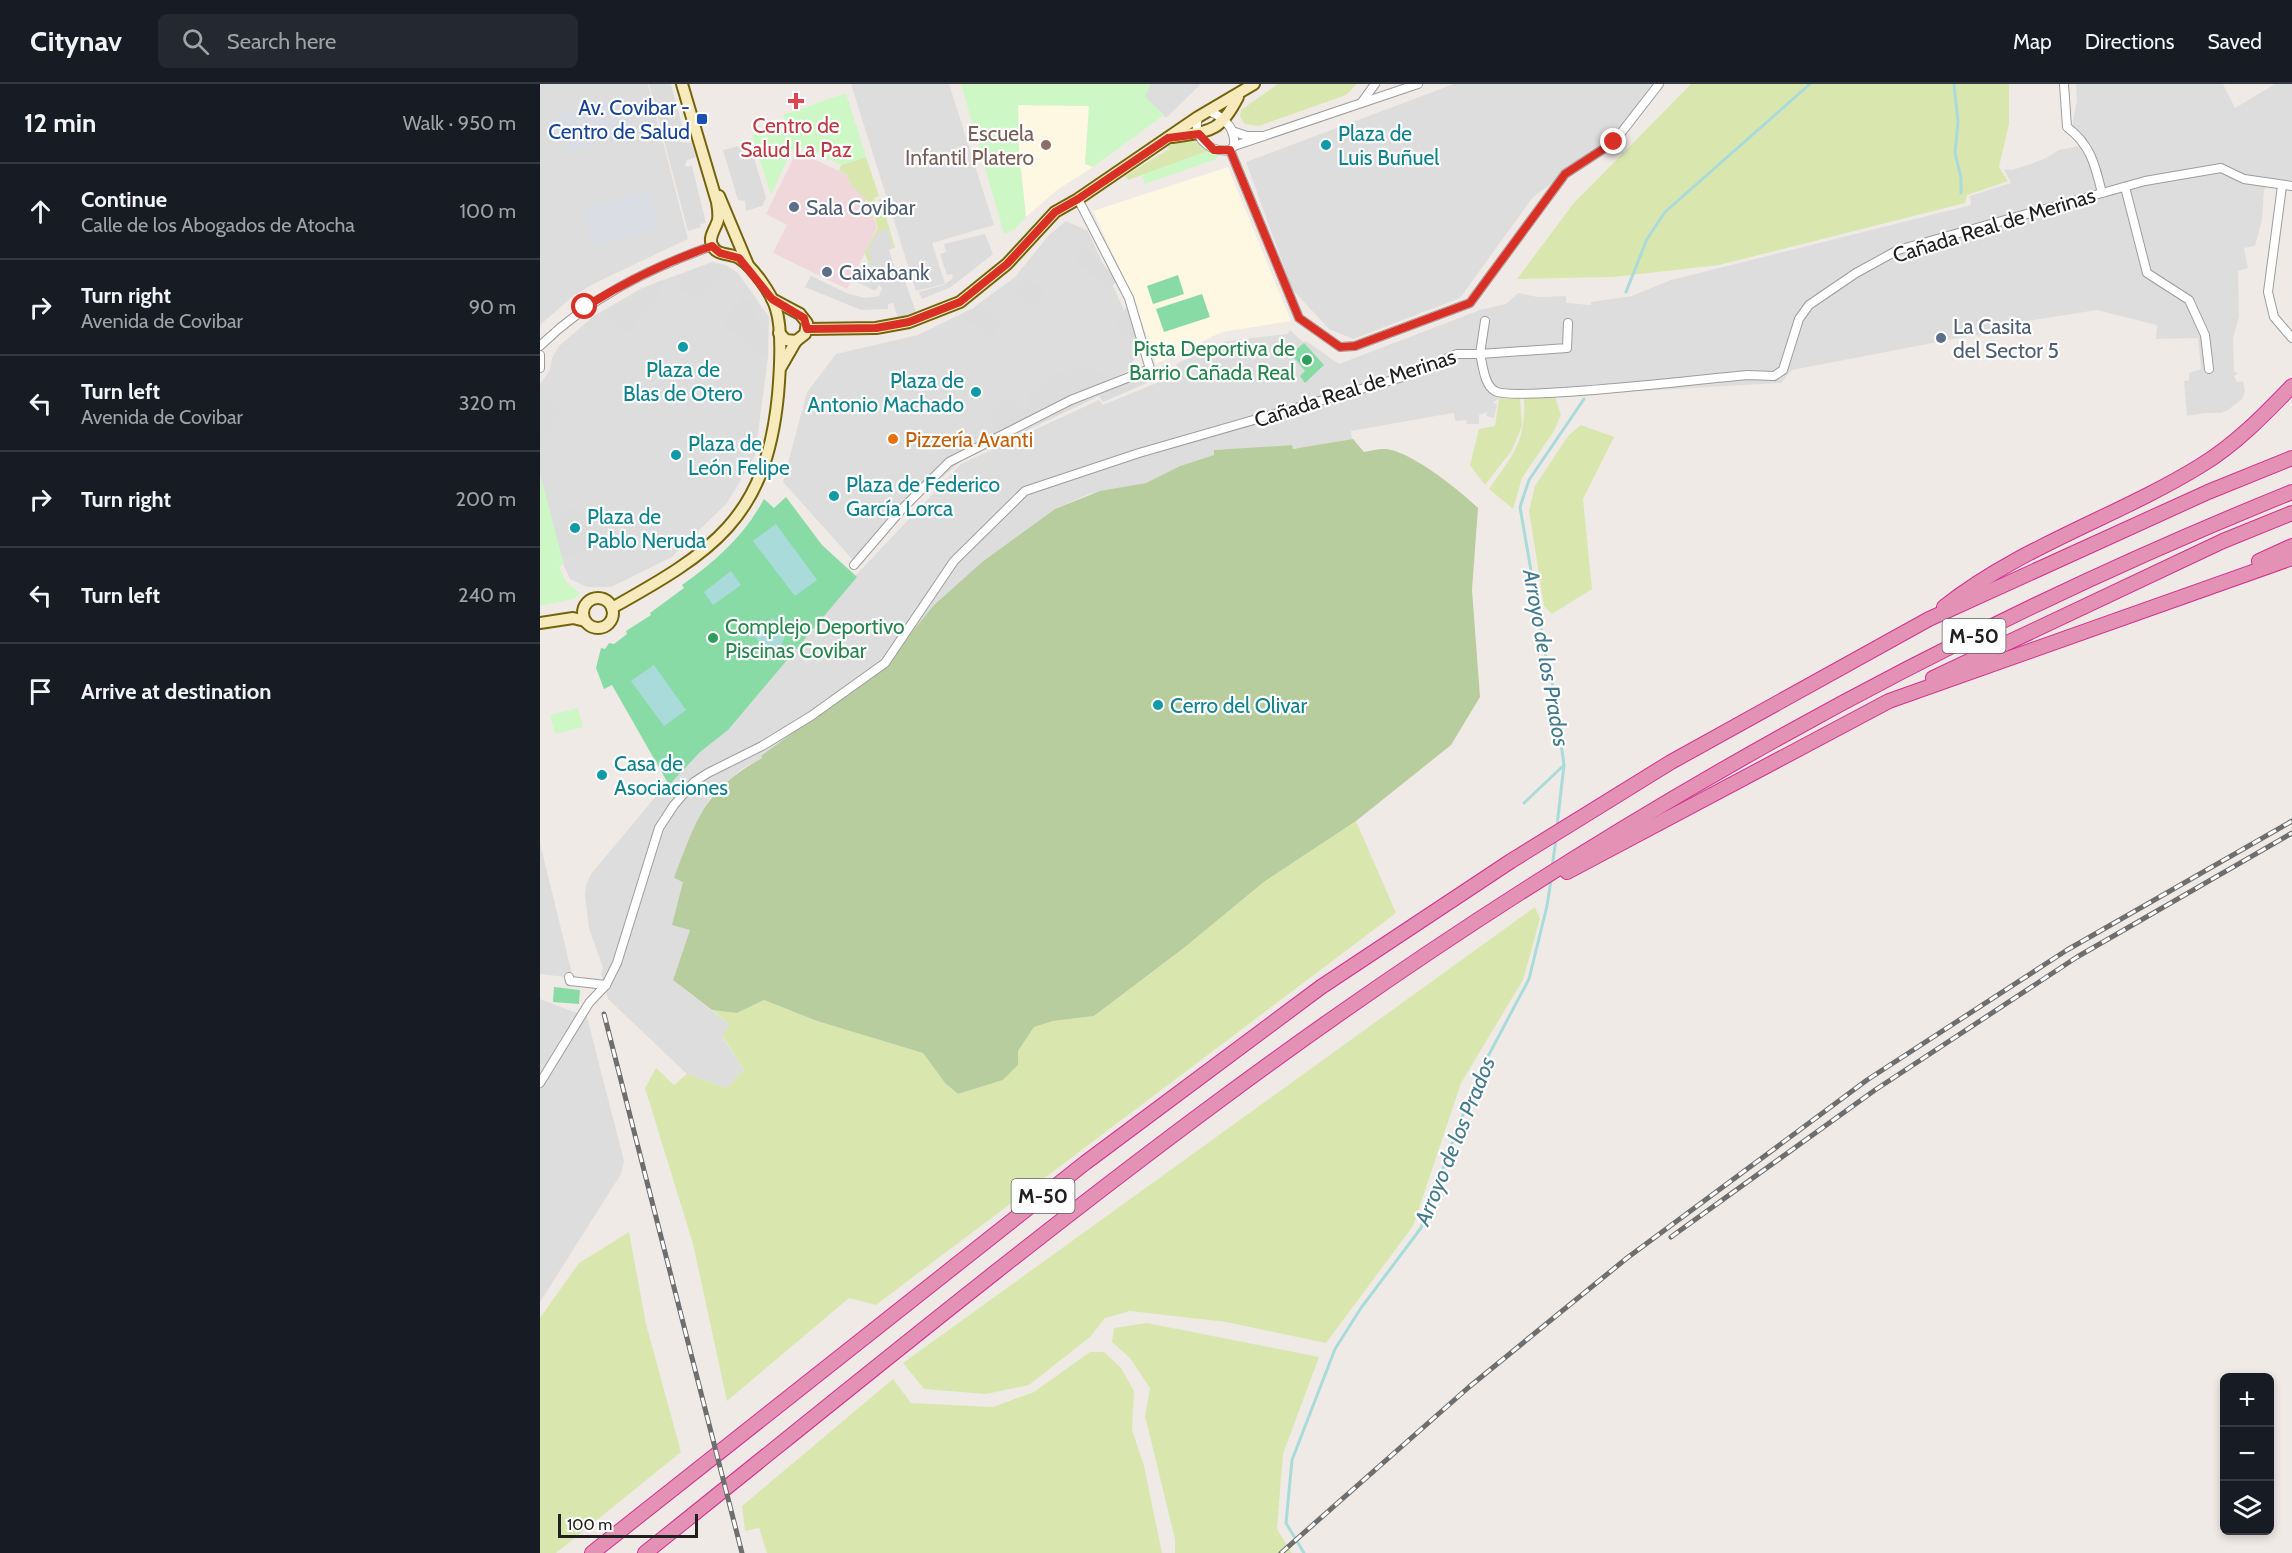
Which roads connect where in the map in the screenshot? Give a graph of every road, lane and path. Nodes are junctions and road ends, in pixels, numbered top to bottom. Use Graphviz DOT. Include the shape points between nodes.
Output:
graph roads {
  1 [pos="682,84"];
  2 [pos="692,84"];
  3 [pos="1254,84"];
  4 [pos="1375,84"];
  5 [pos="1419,84"];
  6 [pos="1659,84"];
  7 [pos="2064,84"];
  8 [pos="1239,94"];
  9 [pos="1361,103"];
  10 [pos="690,104"];
  11 [pos="1209,111"];
  12 [pos="1198,117"];
  13 [pos="1223,119"];
  14 [pos="1232,131"];
  15 [pos="1199,134"];
  16 [pos="1265,136"];
  17 [pos="1168,138"];
  18 [pos="1232,148"];
  19 [pos="2282,186"];
  20 [pos="2292,186"];
  21 [pos="2125,187"];
  22 [pos="714,189"];
  23 [pos="2102,193"];
  24 [pos="1078,199"];
  25 [pos="732,229"];
  26 [pos="715,231"];
  27 [pos="738,242"];
  28 [pos="712,246"];
  29 [pos="726,254"];
  30 [pos="749,267"];
  31 [pos="772,299"];
  32 [pos="794,312"];
  33 [pos="1485,321"];
  34 [pos="1568,322"];
  35 [pos="779,328"];
  36 [pos="807,329"];
  37 [pos="2292,338"];
  38 [pos="796,341"];
  39 [pos="540,346"];
  40 [pos="1479,354"];
  41 [pos="540,355"];
  42 [pos="540,368"];
  43 [pos="781,368"];
  44 [pos="2209,369"];
  45 [pos="2292,379"];
  46 [pos="2292,386"];
  47 [pos="2282,397"];
  48 [pos="2292,458"];
  49 [pos="2292,492"];
  50 [pos="2292,513"];
  51 [pos="2292,546"];
  52 [pos="2292,558"];
  53 [pos="854,565"];
  54 [pos="2195,590"];
  55 [pos="584,608"];
  56 [pos="612,608"];
  57 [pos="540,618"];
  58 [pos="1929,619"];
  59 [pos="585,621"];
  60 [pos="540,623"];
  61 [pos="1889,701"];
  62 [pos="1505,901"];
  63 [pos="569,977"];
  64 [pos="606,985"];
  65 [pos="540,1083"];
  66 [pos="592,1553"];
  67 [pos="645,1553"];
  1 -- 10 [label="street"];
  2 -- 10 [label="street"];
  3 -- 8 [label="street"];
  4 -- 9 [label="street"];
  5 -- 9 [label="street"];
  6 -- 18 [label="street" via="1614,142 1565,174 1470,303 1355,346 1340,347 1299,318"];
  7 -- 23 [label="street" via="2067,127 2094,157"];
  8 -- 11 [label="street"];
  8 -- 13 [label="street"];
  9 -- 16 [label="street"];
  10 -- 22 [label="street"];
  11 -- 12 [label="street"];
  11 -- 13 [label="street"];
  12 -- 15 [label="street"];
  12 -- 17 [label="street"];
  13 -- 14 [label="street"];
  13 -- 15 [label="street" via="1214,129"];
  14 -- 16 [label="street"];
  14 -- 18 [label="street"];
  15 -- 17 [label="street"];
  15 -- 18 [label="street" via="1214,150"];
  16 -- 18 [label="street"];
  17 -- 24 [label="street"];
  19 -- 20 [label="street, Cañada Real de Merinas"];
  19 -- 21 [label="street, Cañada Real de Merinas" via="2244,179 2221,168"];
  19 -- 37 [label="street" via="2268,292 2274,316"];
  21 -- 23 [label="street, Cañada Real de Merinas"];
  21 -- 44 [label="street" via="2147,273 2188,300 2205,334"];
  22 -- 25 [label="street"];
  22 -- 26 [label="street" via="718,215"];
  23 -- 40 [label="street, Cañada Real de Merinas" via="1898,250 1856,273 1809,305 1799,319 1783,370 1774,376 1504,394 1488,384"];
  24 -- 36 [label="street" via="1055,212 1007,264 960,302 909,322 876,328"];
  24 -- 53 [label="street" via="1129,298 1150,369 1071,400 949,462"];
  25 -- 26 [label="street" via="723,227"];
  25 -- 27 [label="street"];
  26 -- 28 [label="street"];
  27 -- 29 [label="street"];
  27 -- 30 [label="street"];
  28 -- 29 [label="street"];
  28 -- 39 [label="street" via="612,290 585,307"];
  29 -- 30 [label="street"];
  30 -- 31 [label="street"];
  31 -- 32 [label="street"];
  31 -- 35 [label="street"];
  32 -- 35 [label="street" via="782,316"];
  32 -- 36 [label="street" via="804,318"];
  33 -- 40 [label="street"];
  34 -- 40 [label="street" via="1567,348"];
  35 -- 38 [label="street" via="786,340"];
  35 -- 43 [label="street"];
  36 -- 38 [label="street"];
  38 -- 43 [label="street"];
  40 -- 64 [label="street, Cañada Real de Merinas" via="1457,354 1403,377 1139,453 1025,491 954,561 885,663 811,717 694,782 674,805 659,828"];
  41 -- 42 [label="street"];
  43 -- 56 [label="street" via="775,429 749,499 714,544 693,561"];
  45 -- 47 [label="highway"];
  46 -- 47 [label="highway"];
  47 -- 58 [label="highway" via="2250,429 2200,466 2038,548 1965,590"];
  48 -- 58 [label="highway, M-50"];
  49 -- 62 [label="highway, M-50" via="2217,522 1945,649 1666,801"];
  50 -- 61 [label="highway" via="2212,546"];
  51 -- 54 [label="highway"];
  52 -- 54 [label="highway"];
  54 -- 61 [label="highway"];
  55 -- 56 [label="street" via="588,602 602,599"];
  55 -- 57 [label="street"];
  55 -- 59 [label="street"];
  56 -- 59 [label="street" via="607,626 595,628"];
  58 -- 66 [label="highway, M-50" via="1671,762 1510,861 1321,987 1085,1163"];
  59 -- 60 [label="street" via="573,618"];
  61 -- 62 [label="highway" via="1584,864"];
  62 -- 67 [label="highway, M-50" via="1220,1099"];
  63 -- 64 [label="street" via="570,981"];
  64 -- 65 [label="street, Cañada Real de Merinas" via="589,1003"];
}
